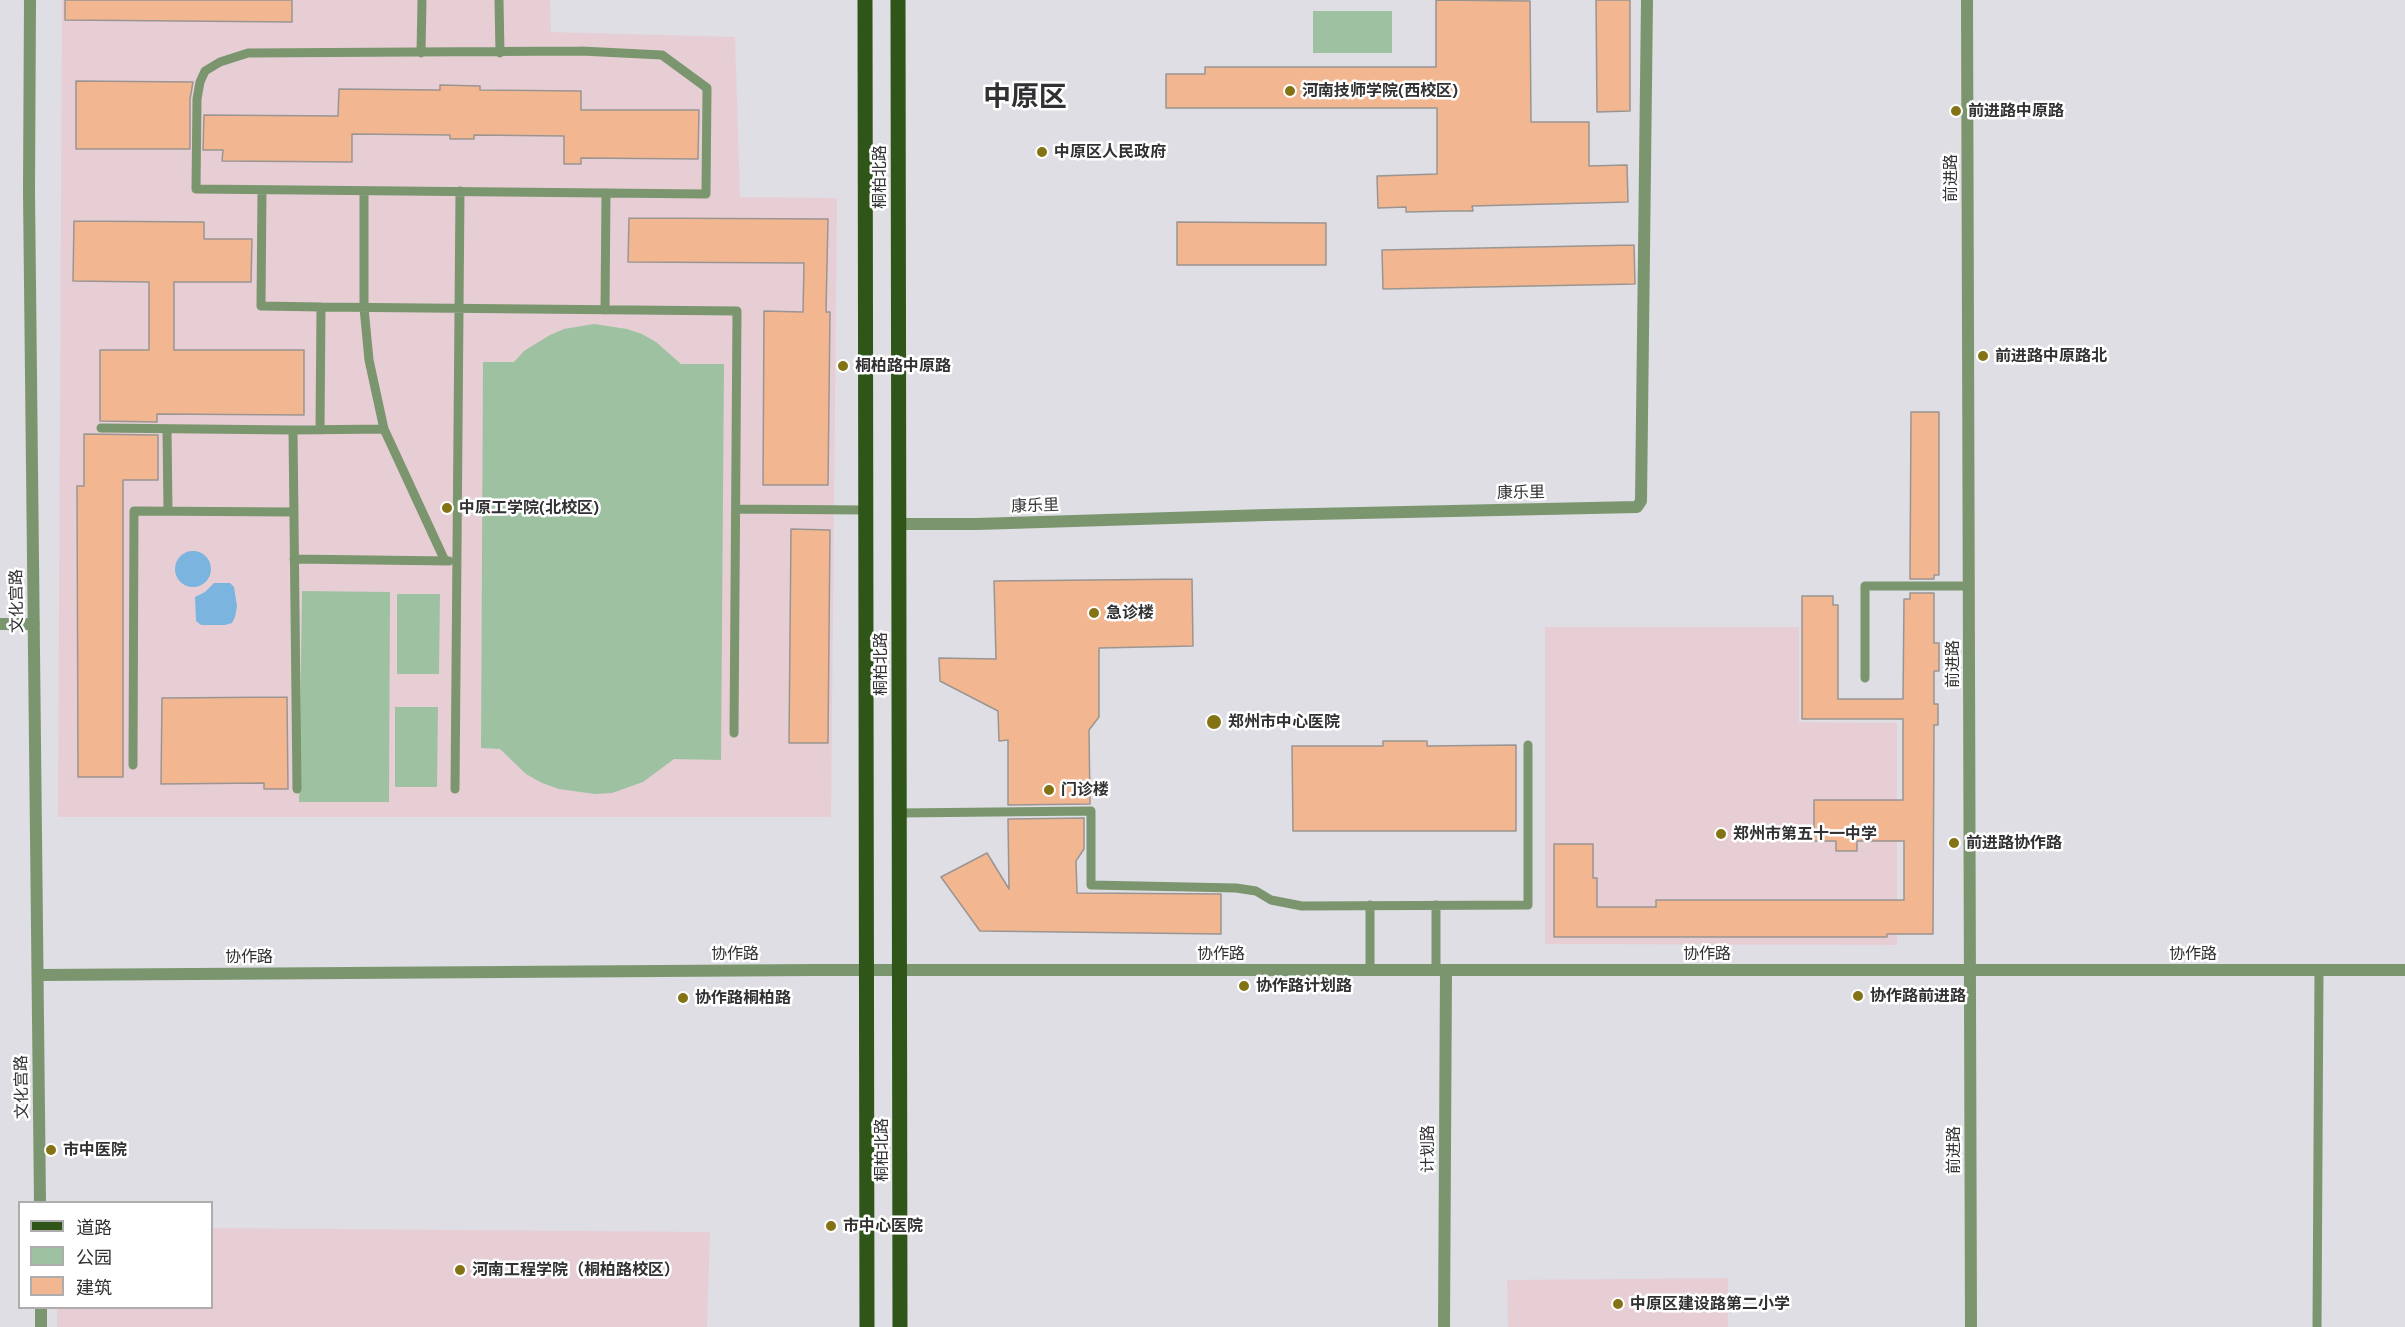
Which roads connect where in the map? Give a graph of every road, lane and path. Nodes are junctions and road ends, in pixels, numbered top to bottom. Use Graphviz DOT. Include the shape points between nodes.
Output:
graph roads {
  1 [pos="30,0"];
  2 [pos="422,0"];
  3 [pos="499,0"];
  4 [pos="865,0"];
  5 [pos="898,0"];
  6 [pos="1647,0"];
  7 [pos="1967,0"];
  8 [pos="421,53"];
  9 [pos="500,53"];
  10 [pos="262,190"];
  11 [pos="364,191"];
  12 [pos="460,191"];
  13 [pos="606,193"];
  14 [pos="321,308"];
  15 [pos="364,308"];
  16 [pos="459,309"];
  17 [pos="606,310"];
  18 [pos="101,428"];
  19 [pos="167,429"];
  20 [pos="384,429"];
  21 [pos="293,430"];
  22 [pos="320,430"];
  23 [pos="736,509"];
  24 [pos="865,510"];
  25 [pos="168,511"];
  26 [pos="294,512"];
  27 [pos="898,524"];
  28 [pos="294,560"];
  29 [pos="445,561"];
  30 [pos="457,561"];
  31 [pos="1969,586"];
  32 [pos="0,624"];
  33 [pos="34,624"];
  34 [pos="1866,678"];
  35 [pos="734,733"];
  36 [pos="1528,745"];
  37 [pos="133,765"];
  38 [pos="297,789"];
  39 [pos="455,789"];
  40 [pos="899,813"];
  41 [pos="1370,905"];
  42 [pos="1436,905"];
  43 [pos="866,970"];
  44 [pos="899,970"];
  45 [pos="1370,970"];
  46 [pos="1441,970"];
  47 [pos="1970,970"];
  48 [pos="2319,970"];
  49 [pos="2405,970"];
  50 [pos="38,975"];
  51 [pos="40,1201"];
  52 [pos="41,1309"];
  53 [pos="41,1327"];
  54 [pos="867,1327"];
  55 [pos="900,1327"];
  56 [pos="1444,1327"];
  57 [pos="1971,1327"];
  58 [pos="2317,1327"];
  1 -- 33 [label="street, 文化宫路"];
  2 -- 8 [label="lane"];
  3 -- 9 [label="lane"];
  4 -- 24 [label="main road, 桐柏北路"];
  5 -- 27 [label="main road, 桐柏北路"];
  6 -- 27 [label="street, 康乐里" via="1641,501 1637,507"];
  7 -- 31 [label="street, 前进路"];
  8 -- 9 [label="lane"];
  8 -- 10 [label="lane" via="248,53 205,71 197,99 196,189"];
  9 -- 13 [label="lane" via="662,55 707,88 706,194"];
  10 -- 11 [label="lane"];
  10 -- 14 [label="lane" via="261,306"];
  11 -- 12 [label="lane"];
  11 -- 15 [label="lane"];
  12 -- 13 [label="lane"];
  12 -- 16 [label="lane"];
  13 -- 17 [label="lane"];
  14 -- 15 [label="lane"];
  14 -- 22 [label="lane"];
  15 -- 16 [label="lane"];
  15 -- 20 [label="lane" via="369,360"];
  16 -- 17 [label="lane"];
  16 -- 30 [label="lane"];
  17 -- 23 [label="lane" via="737,311"];
  18 -- 19 [label="lane"];
  19 -- 21 [label="lane"];
  19 -- 25 [label="lane"];
  20 -- 22 [label="lane"];
  20 -- 29 [label="lane"];
  21 -- 22 [label="lane"];
  21 -- 26 [label="lane"];
  23 -- 24 [label="lane"];
  23 -- 35 [label="lane"];
  24 -- 43 [label="main road, 桐柏北路"];
  25 -- 26 [label="lane"];
  25 -- 37 [label="lane" via="134,511"];
  26 -- 28 [label="lane"];
  27 -- 40 [label="main road, 桐柏北路"];
  28 -- 29 [label="lane"];
  28 -- 38 [label="lane"];
  29 -- 30 [label="lane"];
  30 -- 39 [label="lane"];
  31 -- 34 [label="lane" via="1866,586"];
  31 -- 47 [label="street, 前进路"];
  32 -- 33 [label="street"];
  33 -- 50 [label="street, 文化宫路"];
  36 -- 42 [label="lane" via="1528,905"];
  40 -- 41 [label="lane" via="1091,811 1091,885 1236,888 1302,906"];
  40 -- 44 [label="main road, 桐柏北路"];
  41 -- 42 [label="lane"];
  41 -- 45 [label="lane"];
  42 -- 46 [label="lane"];
  43 -- 44 [label="street, 协作路"];
  43 -- 50 [label="street, 协作路"];
  43 -- 54 [label="main road, 桐柏北路"];
  44 -- 45 [label="street, 协作路"];
  44 -- 55 [label="main road, 桐柏北路"];
  45 -- 46 [label="street, 协作路"];
  46 -- 47 [label="street, 协作路"];
  46 -- 56 [label="street, 计划路"];
  47 -- 48 [label="street, 协作路"];
  47 -- 57 [label="street, 前进路"];
  48 -- 49 [label="street, 协作路"];
  48 -- 58 [label="lane"];
  50 -- 51 [label="street, 文化宫路"];
  52 -- 53 [label="street"];
}
